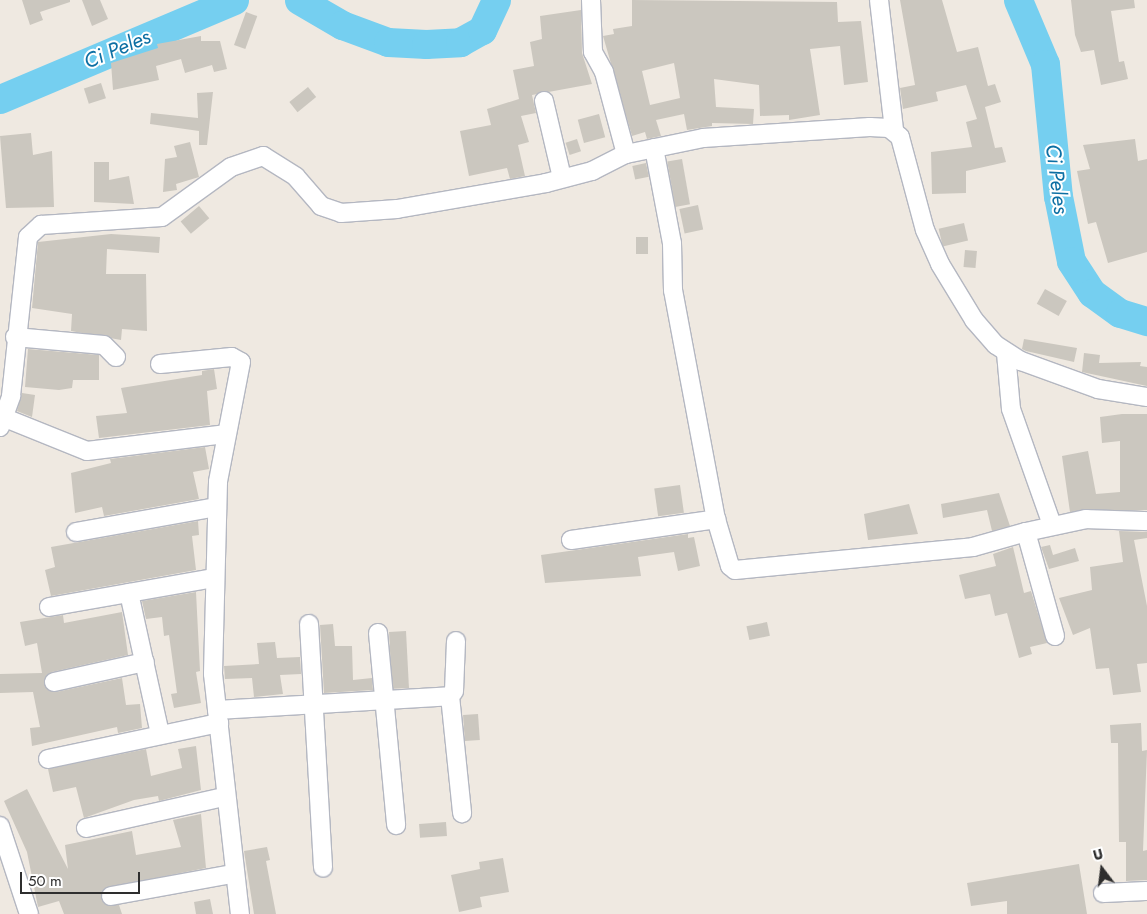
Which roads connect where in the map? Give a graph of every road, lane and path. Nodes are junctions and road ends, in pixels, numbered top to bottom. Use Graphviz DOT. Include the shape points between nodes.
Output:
graph roads {
  1 [pos="591,0"];
  2 [pos="879,0"];
  3 [pos="544,101"];
  4 [pos="894,130"];
  5 [pos="654,148"];
  6 [pos="626,154"];
  7 [pos="562,178"];
  8 [pos="15,337"];
  9 [pos="1006,353"];
  10 [pos="116,357"];
  11 [pos="160,364"];
  12 [pos="1147,397"];
  13 [pos="3,423"];
  14 [pos="224,434"];
  15 [pos="217,507"];
  16 [pos="716,519"];
  17 [pos="1147,522"];
  18 [pos="1052,525"];
  19 [pos="76,532"];
  20 [pos="1026,532"];
  21 [pos="571,540"];
  22 [pos="214,578"];
  23 [pos="129,593"];
  24 [pos="50,607"];
  25 [pos="310,624"];
  26 [pos="378,633"];
  27 [pos="1055,636"];
  28 [pos="456,641"];
  29 [pos="145,662"];
  30 [pos="54,682"];
  31 [pos="450,696"];
  32 [pos="384,700"];
  33 [pos="313,701"];
  34 [pos="218,717"];
  35 [pos="160,734"];
  36 [pos="48,759"];
  37 [pos="224,797"];
  38 [pos="462,813"];
  39 [pos="396,825"];
  40 [pos="0,826"];
  41 [pos="86,828"];
  42 [pos="323,868"];
  43 [pos="232,874"];
  44 [pos="1147,891"];
  45 [pos="1103,893"];
  46 [pos="111,896"];
  47 [pos="29,914"];
  48 [pos="240,914"];
  1 -- 6 [label="street" via="593,52 604,72"];
  2 -- 4 [label="street"];
  3 -- 7 [label="street"];
  4 -- 5 [label="street" via="788,131 703,138"];
  4 -- 9 [label="street" via="940,264 974,320"];
  5 -- 6 [label="street"];
  5 -- 16 [label="street" via="672,243 674,290"];
  6 -- 7 [label="street"];
  7 -- 8 [label="street" via="397,210 341,213 321,206 280,163 263,156 247,159 162,217 34,228 28,237"];
  8 -- 10 [label="street" via="104,345"];
  8 -- 13 [label="street"];
  9 -- 12 [label="street" via="1098,389"];
  9 -- 18 [label="street" via="1011,408"];
  11 -- 14 [label="street" via="237,357 241,362"];
  13 -- 14 [label="street" via="86,451"];
  14 -- 15 [label="street"];
  15 -- 19 [label="street"];
  15 -- 22 [label="street"];
  16 -- 20 [label="street" via="724,553 735,570 973,547"];
  16 -- 21 [label="street"];
  17 -- 18 [label="street" via="1086,520"];
  18 -- 20 [label="street"];
  20 -- 27 [label="street"];
  22 -- 23 [label="street"];
  22 -- 34 [label="street" via="213,674"];
  23 -- 24 [label="street"];
  23 -- 29 [label="street"];
  25 -- 33 [label="street"];
  26 -- 32 [label="street"];
  28 -- 31 [label="street" via="454,691"];
  29 -- 30 [label="street"];
  29 -- 35 [label="street"];
  31 -- 32 [label="street"];
  31 -- 38 [label="street"];
  32 -- 33 [label="street"];
  32 -- 39 [label="street"];
  33 -- 34 [label="street"];
  33 -- 42 [label="street"];
  34 -- 35 [label="street"];
  34 -- 37 [label="street"];
  35 -- 36 [label="street"];
  37 -- 41 [label="street"];
  37 -- 43 [label="street"];
  40 -- 47 [label="street"];
  43 -- 46 [label="street"];
  43 -- 48 [label="street"];
  44 -- 45 [label="street"];
}
